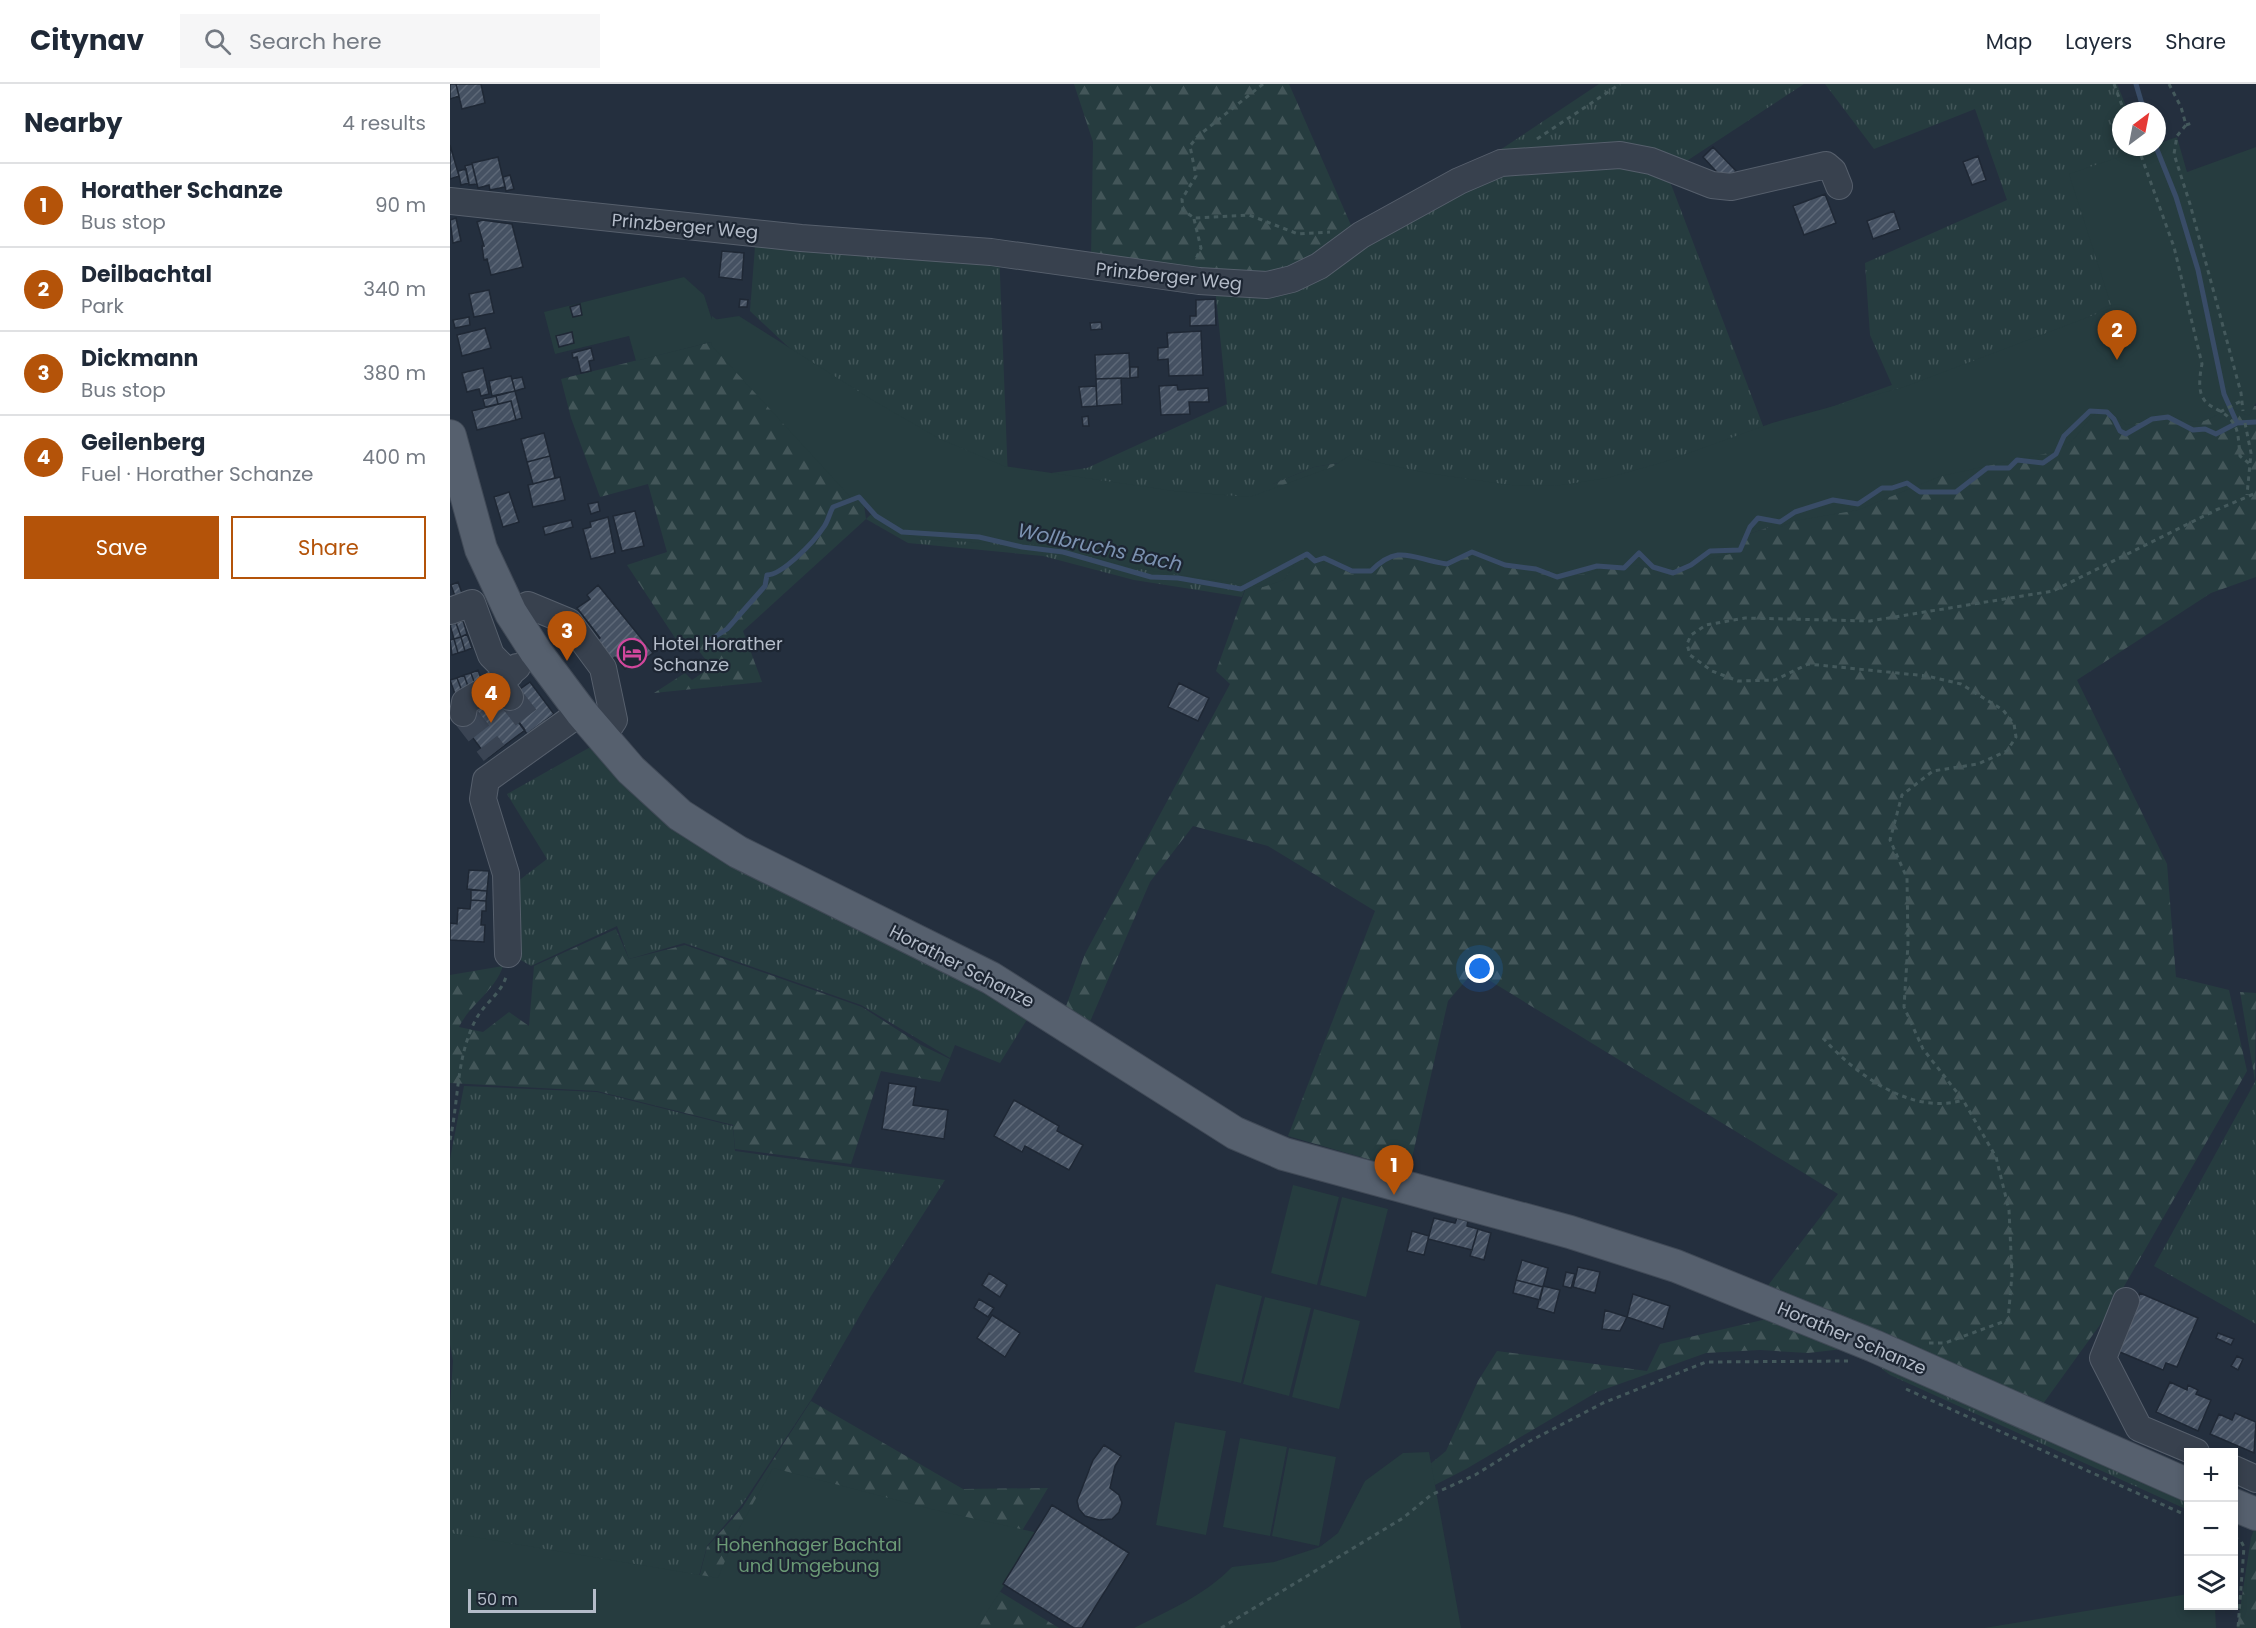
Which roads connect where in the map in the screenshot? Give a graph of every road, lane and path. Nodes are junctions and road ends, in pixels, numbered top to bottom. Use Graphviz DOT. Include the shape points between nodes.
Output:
graph roads {
  1 [pos="1263,84"];
  2 [pos="1620,84"];
  3 [pos="2114,84"];
  4 [pos="2169,84"];
  5 [pos="2121,102"];
  6 [pos="2192,123"];
  7 [pos="2186,125"];
  8 [pos="1530,143"];
  9 [pos="2141,156"];
  10 [pos="1839,186"];
  11 [pos="450,201"];
  12 [pos="1194,218"];
  13 [pos="1361,235"];
  14 [pos="1186,279"];
  15 [pos="2241,401"];
  16 [pos="2242,411"];
  17 [pos="2220,412"];
  18 [pos="2245,423"];
  19 [pos="450,436"];
  20 [pos="2251,465"];
  21 [pos="2256,493"];
  22 [pos="2247,495"];
  23 [pos="450,611"];
  24 [pos="511,613"];
  25 [pos="515,677"];
  26 [pos="463,713"];
  27 [pos="553,725"];
  28 [pos="602,738"];
  29 [pos="508,954"];
  30 [pos="1823,1038"];
  31 [pos="1961,1101"];
  32 [pos="450,1140"];
  33 [pos="2126,1301"];
  34 [pos="1925,1343"];
  35 [pos="1866,1357"];
  36 [pos="1847,1362"];
  37 [pos="1902,1387"];
  38 [pos="2186,1448"];
  39 [pos="2238,1471"];
  40 [pos="2256,1479"];
  41 [pos="2184,1483"];
  42 [pos="2238,1507"];
  43 [pos="2184,1514"];
  44 [pos="2256,1514"];
  45 [pos="2238,1539"];
  46 [pos="1221,1628"];
  47 [pos="2238,1628"];
  1 -- 12 [label="path" via="1198,136 1191,146 1196,176 1182,200 1183,210"];
  2 -- 8 [label="path"];
  3 -- 5 [label="path"];
  4 -- 7 [label="path"];
  6 -- 7 [label="path"];
  7 -- 15 [label="path" via="2177,136 2174,154"];
  9 -- 17 [label="path" via="2174,246 2202,364 2198,383 2211,409"];
  10 -- 13 [label="lane, Prinzberger Weg" via="1826,165 1731,187 1712,185 1651,161 1620,155 1501,163 1459,181"];
  11 -- 14 [label="lane, Prinzberger Weg" via="801,238 991,252"];
  12 -- 13 [label="path" via="1249,215 1298,234 1342,231"];
  12 -- 14 [label="path" via="1201,249"];
  13 -- 14 [label="lane, Prinzberger Weg" via="1319,266 1292,279 1268,285 1242,285"];
  15 -- 16 [label="path"];
  15 -- 17 [label="path"];
  17 -- 20 [label="path" via="2236,428 2240,456"];
  18 -- 20 [label="path"];
  19 -- 24 [label="main road, Horather Schanze" via="481,549"];
  20 -- 22 [label="path"];
  21 -- 22 [label="path"];
  22 -- 31 [label="path" via="2053,591 1870,621 1745,618 1706,625 1690,635 1690,655 1712,671 1738,681 1775,680 1808,664 1927,676 1961,684 2003,710 2014,724 2016,737 2007,751 1978,764 1933,771 1902,795 1890,840 1907,878 1904,1007 1923,1049"];
  23 -- 25 [label="lane" via="472,603 491,655"];
  24 -- 25 [label="main road, Horather Schanze"];
  24 -- 28 [label="lane" via="528,605 569,622 603,668 614,720"];
  25 -- 26 [label="lane" via="465,702"];
  25 -- 27 [label="main road, Horather Schanze"];
  27 -- 28 [label="main road, Horather Schanze"];
  27 -- 29 [label="lane" via="500,761 486,780 483,798 506,874"];
  28 -- 35 [label="main road, Horather Schanze" via="680,814 738,852 991,978 1235,1133 1284,1154 1570,1232 1676,1266"];
  29 -- 32 [label="path" via="503,987 477,1018 459,1069"];
  30 -- 31 [label="path" via="1868,1079 1930,1104"];
  31 -- 34 [label="path" via="1996,1157 2009,1209 2012,1275 2008,1320 1945,1342"];
  33 -- 38 [label="lane" via="2103,1358 2139,1428"];
  35 -- 36 [label="path"];
  35 -- 36 [label="path"];
  35 -- 41 [label="main road, Horather Schanze"];
  36 -- 46 [label="path" via="1706,1362 1603,1403 1475,1475 1431,1495 1394,1523"];
  37 -- 43 [label="path"];
  39 -- 40 [label="lane"];
  42 -- 44 [label="main road"];
  45 -- 47 [label="path" via="2244,1547"];
}
